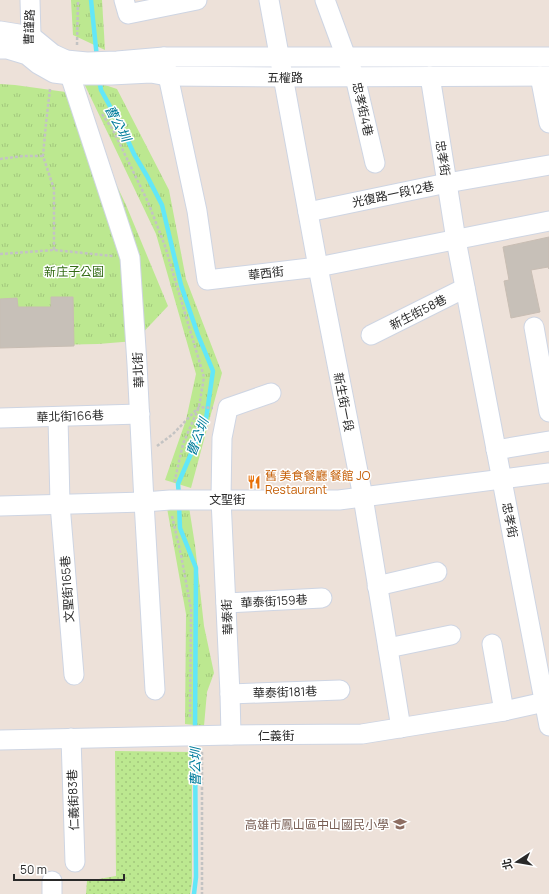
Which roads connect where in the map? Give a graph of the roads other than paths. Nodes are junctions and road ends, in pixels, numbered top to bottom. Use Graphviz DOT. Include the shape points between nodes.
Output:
graph roads {
  1 [pos="30,0"];
  2 [pos="197,0"];
  3 [pos="269,0"];
  4 [pos="325,0"];
  5 [pos="126,7"];
  6 [pos="0,30"];
  7 [pos="31,36"];
  8 [pos="0,49"];
  9 [pos="27,55"];
  10 [pos="164,56"];
  11 [pos="280,57"];
  12 [pos="346,57"];
  13 [pos="549,57"];
  14 [pos="74,68"];
  15 [pos="114,68"];
  16 [pos="168,76"];
  17 [pos="430,76"];
  18 [pos="545,76"];
  19 [pos="284,77"];
  20 [pos="355,77"];
  21 [pos="549,123"];
  22 [pos="375,163"];
  23 [pos="549,165"];
  24 [pos="447,183"];
  25 [pos="308,212"];
  26 [pos="549,221"];
  27 [pos="456,240"];
  28 [pos="318,267"];
  29 [pos="466,288"];
  30 [pos="534,327"];
  31 [pos="371,335"];
  32 [pos="272,393"];
  33 [pos="549,412"];
  34 [pos="140,414"];
  35 [pos="58,417"];
  36 [pos="0,418"];
  37 [pos="549,441"];
  38 [pos="496,450"];
  39 [pos="549,473"];
  40 [pos="502,480"];
  41 [pos="363,497"];
  42 [pos="221,499"];
  43 [pos="144,502"];
  44 [pos="60,504"];
  45 [pos="0,506"];
  46 [pos="437,572"];
  47 [pos="377,586"];
  48 [pos="322,598"];
  49 [pos="226,603"];
  50 [pos="451,635"];
  51 [pos="492,644"];
  52 [pos="388,648"];
  53 [pos="74,675"];
  54 [pos="155,690"];
  55 [pos="340,690"];
  56 [pos="230,694"];
  57 [pos="547,702"];
  58 [pos="504,711"];
  59 [pos="549,726"];
  60 [pos="402,728"];
  61 [pos="231,735"];
  62 [pos="71,738"];
  63 [pos="0,740"];
  64 [pos="75,862"];
  1 -- 7 [label="street, 曹謹路"];
  2 -- 5 [label="street"];
  3 -- 11 [label="street"];
  4 -- 12 [label="street, 忠孝街4巷"];
  6 -- 7 [label="street"];
  7 -- 9 [label="street, 曹謹路"];
  7 -- 14 [label="street"];
  8 -- 9 [label="street, 五權路"];
  9 -- 14 [label="street, 五權路" via="54,73"];
  10 -- 11 [label="street, 五權路"];
  10 -- 15 [label="street, 五權路"];
  10 -- 16 [label="street, 華西街"];
  11 -- 12 [label="street, 五權路"];
  11 -- 19 [label="street"];
  12 -- 13 [label="street, 五權路"];
  12 -- 20 [label="street, 忠孝街4巷"];
  14 -- 15 [label="street, 五權路"];
  14 -- 34 [label="street, 華北街" via="130,258"];
  15 -- 16 [label="street, 五權路"];
  16 -- 19 [label="street, 五權路"];
  16 -- 28 [label="street, 華西街" via="197,211 207,280"];
  17 -- 18 [label="street, 五權路"];
  17 -- 20 [label="street, 五權路"];
  17 -- 24 [label="street, 忠孝街"];
  18 -- 21 [label="street"];
  19 -- 20 [label="street, 五權路"];
  19 -- 25 [label="street, 新生街一段"];
  20 -- 22 [label="street, 忠孝街4巷"];
  23 -- 24 [label="street, 光復路一段12巷"];
  24 -- 25 [label="street, 光復路一段12巷"];
  24 -- 27 [label="street, 忠孝街"];
  25 -- 28 [label="street, 新生街一段"];
  26 -- 27 [label="street, 華西街"];
  27 -- 28 [label="street, 華西街"];
  27 -- 29 [label="street"];
  28 -- 41 [label="street, 新生街一段"];
  29 -- 31 [label="street, 新生街58巷"];
  29 -- 38 [label="street, 忠孝街"];
  30 -- 33 [label="street"];
  32 -- 42 [label="street, 華泰街" via="228,408 222,438"];
  34 -- 35 [label="street, 華北街166巷"];
  34 -- 43 [label="street, 華北街"];
  35 -- 36 [label="street, 華北街166巷"];
  35 -- 44 [label="street, 文聖街165巷"];
  37 -- 38 [label="street"];
  38 -- 40 [label="street, 忠孝街"];
  39 -- 40 [label="street, 文聖街"];
  40 -- 41 [label="street, 文聖街"];
  40 -- 57 [label="street, 忠孝街"];
  41 -- 42 [label="street, 文聖街" via="338,500"];
  41 -- 47 [label="street, 新生街一段"];
  42 -- 43 [label="street, 文聖街"];
  42 -- 49 [label="street, 華泰街"];
  43 -- 44 [label="street, 文聖街"];
  43 -- 54 [label="street, 華北街"];
  44 -- 45 [label="street, 文聖街"];
  44 -- 53 [label="street, 文聖街165巷"];
  46 -- 47 [label="street"];
  47 -- 52 [label="street, 新生街一段"];
  48 -- 49 [label="street, 華泰街159巷"];
  49 -- 56 [label="street, 華泰街"];
  50 -- 52 [label="street"];
  51 -- 58 [label="street"];
  52 -- 60 [label="street, 新生街一段"];
  55 -- 56 [label="street, 華泰街181巷"];
  56 -- 61 [label="street, 華泰街"];
  57 -- 58 [label="street, 仁義街"];
  57 -- 59 [label="street, 忠孝街"];
  58 -- 60 [label="street, 仁義街"];
  60 -- 61 [label="street, 仁義街" via="362,734"];
  61 -- 62 [label="street, 仁義街"];
  62 -- 63 [label="street, 仁義街"];
  62 -- 64 [label="street, 仁義街83巷"];
}
